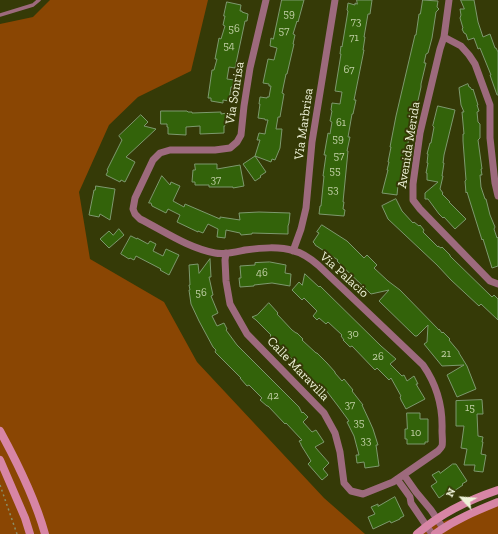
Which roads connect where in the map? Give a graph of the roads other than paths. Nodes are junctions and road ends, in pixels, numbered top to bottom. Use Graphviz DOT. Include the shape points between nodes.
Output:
graph roads {
  1 [pos="38,0"];
  2 [pos="266,0"];
  3 [pos="335,0"];
  4 [pos="449,0"];
  5 [pos="0,15"];
  6 [pos="444,37"];
  7 [pos="498,196"];
  8 [pos="133,209"];
  9 [pos="293,251"];
  10 [pos="226,253"];
  11 [pos="498,284"];
  12 [pos="0,431"];
  13 [pos="0,460"];
  14 [pos="404,475"];
  15 [pos="397,479"];
  16 [pos="498,490"];
  17 [pos="416,492"];
  18 [pos="410,497"];
  19 [pos="498,502"];
  20 [pos="437,518"];
  21 [pos="427,526"];
  22 [pos="443,528"];
  23 [pos="30,534"];
  24 [pos="45,534"];
  25 [pos="417,534"];
  26 [pos="434,534"];
  1 -- 5 [label="lane" via="33,5"];
  2 -- 8 [label="street, Via Sonrisa" via="250,68 241,135 237,142 230,148 170,150 160,153 150,166 135,198"];
  3 -- 9 [label="street, Via Marbrisa" via="312,142 306,208"];
  4 -- 6 [label="street, Avenida Merida"];
  6 -- 7 [label="street" via="461,46 469,55 475,64 490,105 490,138"];
  6 -- 11 [label="street, Avenida Merida" via="420,133 413,200 490,281"];
  8 -- 10 [label="street, Via Palacio" via="140,219 183,242 216,253"];
  9 -- 10 [label="street, Via Palacio" via="261,248"];
  9 -- 14 [label="street, Via Palacio" via="318,265 423,365 432,380 439,398 442,446"];
  10 -- 15 [label="street, Calle Maravilla" via="226,281 230,304 247,334 324,413 335,433 344,483 351,491 363,494"];
  12 -- 24 [label="main road" via="18,464"];
  13 -- 23 [label="main road"];
  14 -- 15 [label="street"];
  14 -- 17 [label="street"];
  15 -- 18 [label="street"];
  16 -- 20 [label="main road" via="478,496"];
  17 -- 18 [label="street"];
  17 -- 20 [label="street"];
  18 -- 21 [label="street" via="411,503"];
  19 -- 22 [label="main road"];
  20 -- 21 [label="main road"];
  20 -- 22 [label="street"];
  21 -- 25 [label="main road"];
  21 -- 26 [label="street"];
  22 -- 26 [label="main road"];
}
